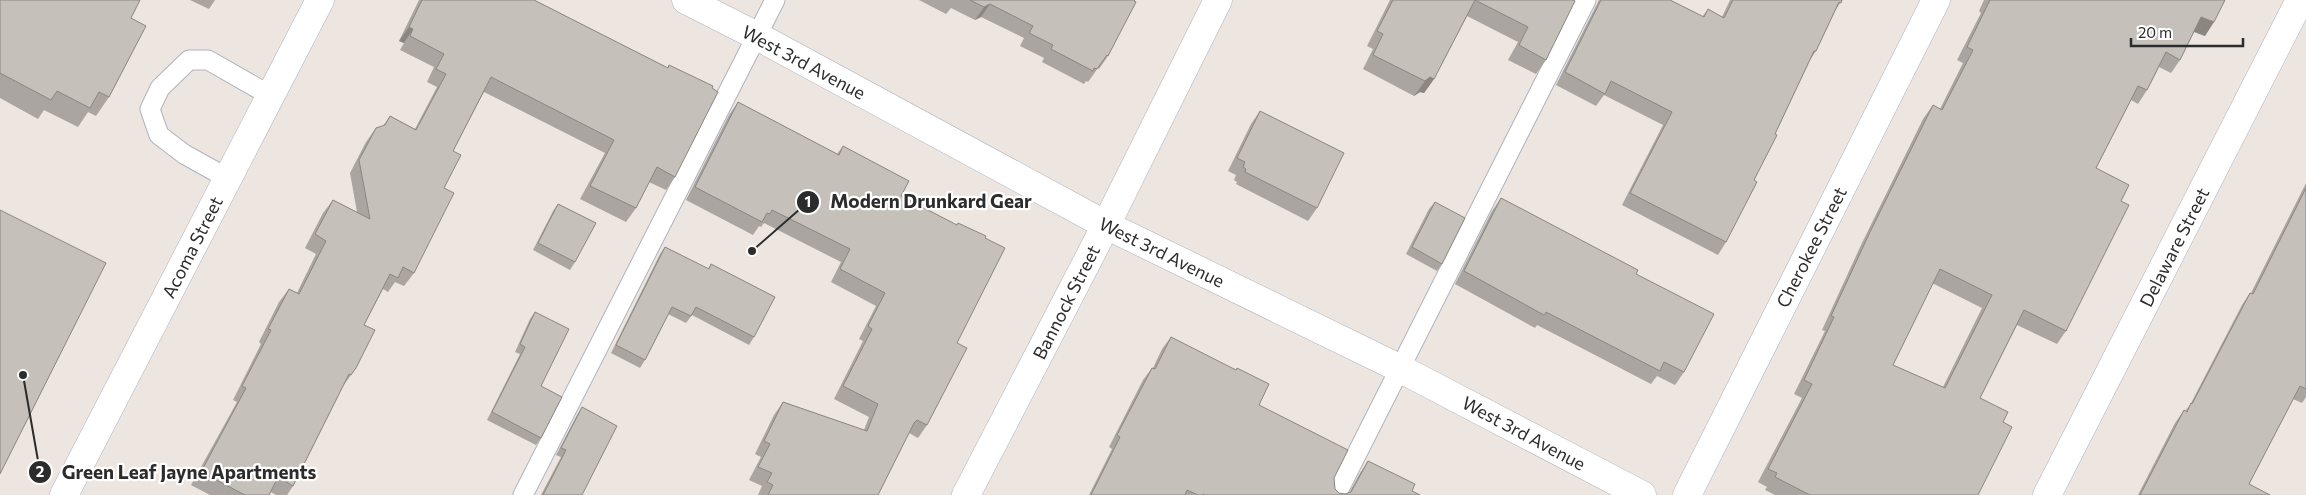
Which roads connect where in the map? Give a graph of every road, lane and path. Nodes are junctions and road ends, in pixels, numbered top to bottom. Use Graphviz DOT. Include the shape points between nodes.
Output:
graph roads {
  1 [pos="320,0"];
  2 [pos="686,0"];
  3 [pos="775,0"];
  4 [pos="1218,0"];
  5 [pos="1586,0"];
  6 [pos="1936,0"];
  7 [pos="2300,0"];
  8 [pos="757,36"];
  9 [pos="271,96"];
  10 [pos="228,178"];
  11 [pos="1106,225"];
  12 [pos="1401,368"];
  13 [pos="64,495"];
  14 [pos="523,495"];
  15 [pos="966,495"];
  16 [pos="1336,495"];
  17 [pos="1642,495"];
  18 [pos="1687,495"];
  19 [pos="2047,495"];
  1 -- 9 [label="street, Acoma Street"];
  2 -- 8 [label="street, West 3rd Avenue"];
  3 -- 8 [label="lane"];
  4 -- 11 [label="street, Bannock Street"];
  5 -- 12 [label="lane"];
  6 -- 18 [label="street, Cherokee Street"];
  7 -- 19 [label="street, Delaware Street"];
  8 -- 11 [label="street, West 3rd Avenue"];
  8 -- 14 [label="lane"];
  9 -- 10 [label="street, Acoma Street"];
  9 -- 10 [label="lane" via="208,60 189,60 160,88 150,109 159,135 184,154"];
  10 -- 13 [label="street, Acoma Street"];
  11 -- 12 [label="street, West 3rd Avenue"];
  11 -- 15 [label="street, Bannock Street"];
  12 -- 16 [label="lane"];
  12 -- 17 [label="street, West 3rd Avenue"];
}
